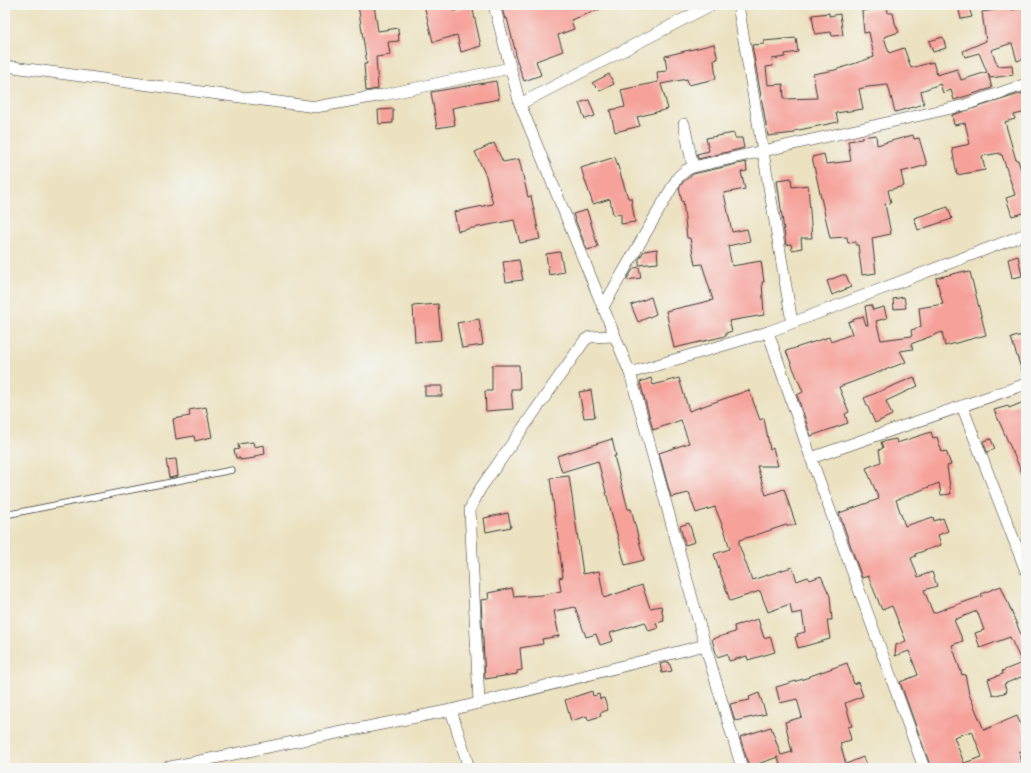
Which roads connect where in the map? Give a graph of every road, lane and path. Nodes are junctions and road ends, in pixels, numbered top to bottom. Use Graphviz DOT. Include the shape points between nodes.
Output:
graph roads {
  1 [pos="494,5"];
  2 [pos="711,5"];
  3 [pos="738,5"];
  4 [pos="5,66"];
  5 [pos="510,68"];
  6 [pos="1026,84"];
  7 [pos="520,104"];
  8 [pos="684,124"];
  9 [pos="762,152"];
  10 [pos="693,167"];
  11 [pos="1026,234"];
  12 [pos="603,307"];
  13 [pos="792,322"];
  14 [pos="768,332"];
  15 [pos="615,336"];
  16 [pos="630,373"];
  17 [pos="1026,384"];
  18 [pos="962,406"];
  19 [pos="811,458"];
  20 [pos="232,470"];
  21 [pos="5,515"];
  22 [pos="1026,571"];
  23 [pos="705,645"];
  24 [pos="479,703"];
  25 [pos="451,710"];
  26 [pos="210,763"];
  27 [pos="165,768"];
  28 [pos="469,768"];
  29 [pos="742,768"];
  30 [pos="924,768"];
  1 -- 5 [label="street"];
  2 -- 7 [label="street"];
  3 -- 9 [label="street"];
  4 -- 5 [label="street" via="316,107 382,96"];
  5 -- 7 [label="street"];
  6 -- 9 [label="street" via="965,105"];
  7 -- 12 [label="street"];
  8 -- 10 [label="street"];
  9 -- 10 [label="street"];
  9 -- 13 [label="street"];
  10 -- 12 [label="street" via="678,177"];
  11 -- 13 [label="street"];
  12 -- 15 [label="street"];
  13 -- 14 [label="street"];
  14 -- 16 [label="street"];
  14 -- 19 [label="street"];
  15 -- 16 [label="street"];
  15 -- 24 [label="street" via="590,337 585,340 480,489 470,509"];
  16 -- 23 [label="street"];
  17 -- 18 [label="street"];
  18 -- 19 [label="street"];
  18 -- 22 [label="street"];
  19 -- 30 [label="street"];
  20 -- 21 [label="lane"];
  23 -- 24 [label="street"];
  23 -- 29 [label="street"];
  24 -- 25 [label="street"];
  25 -- 26 [label="street"];
  25 -- 28 [label="street"];
  26 -- 27 [label="street"];
}
